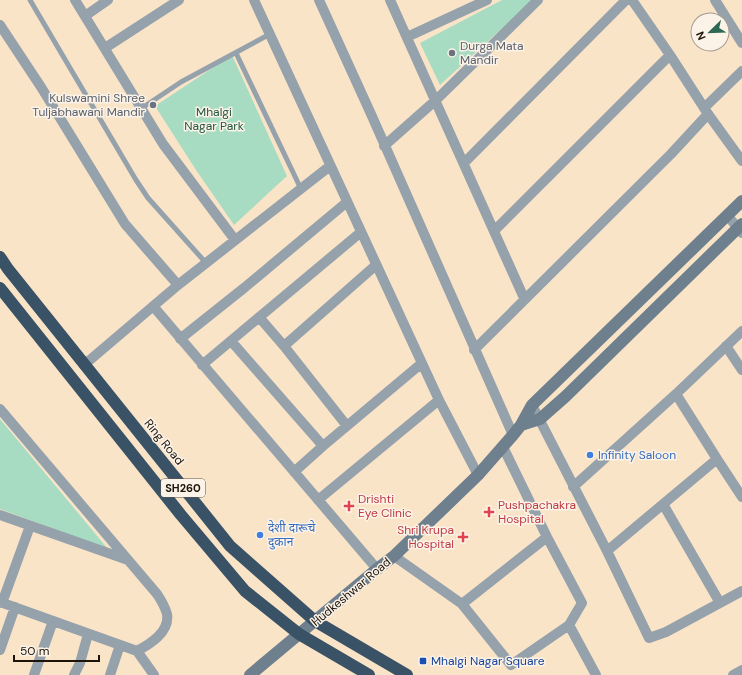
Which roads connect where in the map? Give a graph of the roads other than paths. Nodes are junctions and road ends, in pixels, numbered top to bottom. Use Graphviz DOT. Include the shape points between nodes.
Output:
graph roads {
  1 [pos="30,0"];
  2 [pos="75,0"];
  3 [pos="108,0"];
  4 [pos="179,0"];
  5 [pos="254,0"];
  6 [pos="318,0"];
  7 [pos="390,0"];
  8 [pos="487,0"];
  9 [pos="538,0"];
  10 [pos="626,0"];
  11 [pos="632,0"];
  12 [pos="715,0"];
  13 [pos="85,16"];
  14 [pos="0,25"];
  15 [pos="270,34"];
  16 [pos="407,37"];
  17 [pos="742,43"];
  18 [pos="105,48"];
  19 [pos="236,53"];
  20 [pos="670,55"];
  21 [pos="742,71"];
  22 [pos="436,100"];
  23 [pos="142,108"];
  24 [pos="706,111"];
  25 [pos="384,146"];
  26 [pos="742,160"];
  27 [pos="464,163"];
  28 [pos="330,166"];
  29 [pos="301,189"];
  30 [pos="742,201"];
  31 [pos="347,202"];
  32 [pos="727,216"];
  33 [pos="741,228"];
  34 [pos="494,231"];
  35 [pos="361,232"];
  36 [pos="236,240"];
  37 [pos="0,257"];
  38 [pos="206,263"];
  39 [pos="376,265"];
  40 [pos="178,285"];
  41 [pos="0,288"];
  42 [pos="524,298"];
  43 [pos="153,306"];
  44 [pos="259,317"];
  45 [pos="742,331"];
  46 [pos="180,339"];
  47 [pos="231,341"];
  48 [pos="284,346"];
  49 [pos="726,346"];
  50 [pos="474,350"];
  51 [pos="422,363"];
  52 [pos="84,365"];
  53 [pos="202,365"];
  54 [pos="742,370"];
  55 [pos="676,394"];
  56 [pos="439,400"];
  57 [pos="532,405"];
  58 [pos="0,409"];
  59 [pos="540,419"];
  60 [pos="347,426"];
  61 [pos="521,426"];
  62 [pos="513,435"];
  63 [pos="323,446"];
  64 [pos="503,447"];
  65 [pos="717,459"];
  66 [pos="294,472"];
  67 [pos="478,475"];
  68 [pos="573,487"];
  69 [pos="742,497"];
  70 [pos="318,500"];
  71 [pos="663,504"];
  72 [pos="0,515"];
  73 [pos="30,526"];
  74 [pos="547,537"];
  75 [pos="606,551"];
  76 [pos="394,556"];
  77 [pos="128,560"];
  78 [pos="377,569"];
  79 [pos="742,591"];
  80 [pos="1,602"];
  81 [pos="720,603"];
  82 [pos="462,604"];
  83 [pos="15,607"];
  84 [pos="53,621"];
  85 [pos="315,621"];
  86 [pos="569,625"];
  87 [pos="88,634"];
  88 [pos="300,634"];
  89 [pos="120,645"];
  90 [pos="0,650"];
  91 [pos="137,651"];
  92 [pos="742,670"];
  93 [pos="262,671"];
  94 [pos="34,675"];
  95 [pos="74,675"];
  96 [pos="110,675"];
  97 [pos="154,675"];
  98 [pos="250,675"];
  99 [pos="369,675"];
  100 [pos="407,675"];
  101 [pos="596,675"];
  102 [pos="733,675"];
  1 -- 38 [label="lane" via="148,198"];
  2 -- 13 [label="street"];
  3 -- 13 [label="street"];
  4 -- 18 [label="street"];
  5 -- 15 [label="street"];
  6 -- 25 [label="street"];
  7 -- 16 [label="street"];
  8 -- 16 [label="street"];
  9 -- 22 [label="street"];
  10 -- 27 [label="street"];
  11 -- 20 [label="street"];
  12 -- 17 [label="street"];
  13 -- 18 [label="street"];
  14 -- 40 [label="street" via="125,224"];
  15 -- 19 [label="lane"];
  15 -- 28 [label="street"];
  16 -- 22 [label="street"];
  18 -- 23 [label="street"];
  19 -- 23 [label="lane" via="181,82"];
  19 -- 29 [label="lane"];
  20 -- 24 [label="street"];
  20 -- 34 [label="street"];
  21 -- 24 [label="street"];
  22 -- 25 [label="street"];
  22 -- 27 [label="street"];
  23 -- 36 [label="street" via="163,144"];
  24 -- 26 [label="street"];
  24 -- 42 [label="street" via="671,154"];
  25 -- 50 [label="street"];
  27 -- 34 [label="street"];
  28 -- 29 [label="street"];
  28 -- 31 [label="street"];
  29 -- 36 [label="street"];
  30 -- 32 [label="main road"];
  31 -- 35 [label="street"];
  31 -- 46 [label="street"];
  32 -- 33 [label="street"];
  32 -- 57 [label="main road"];
  33 -- 59 [label="main road"];
  34 -- 42 [label="street"];
  35 -- 39 [label="street"];
  35 -- 44 [label="street"];
  36 -- 38 [label="street"];
  37 -- 52 [label="highway, Ring Road / SH260"];
  38 -- 40 [label="street"];
  39 -- 48 [label="street"];
  39 -- 51 [label="street"];
  40 -- 43 [label="street"];
  41 -- 88 [label="highway, SH260" via="244,591"];
  42 -- 50 [label="street"];
  43 -- 46 [label="street"];
  43 -- 52 [label="street"];
  44 -- 47 [label="street"];
  44 -- 48 [label="street"];
  45 -- 49 [label="street"];
  46 -- 53 [label="street"];
  47 -- 53 [label="street"];
  47 -- 63 [label="street"];
  48 -- 60 [label="street"];
  49 -- 54 [label="street"];
  49 -- 55 [label="street"];
  50 -- 62 [label="street"];
  51 -- 56 [label="street"];
  51 -- 60 [label="street"];
  52 -- 85 [label="highway, Ring Road / SH260" via="230,546"];
  53 -- 66 [label="street"];
  55 -- 65 [label="street"];
  55 -- 68 [label="street"];
  56 -- 67 [label="street"];
  56 -- 70 [label="street"];
  57 -- 59 [label="street"];
  57 -- 61 [label="main road"];
  58 -- 77 [label="street"];
  59 -- 61 [label="main road"];
  59 -- 68 [label="street"];
  60 -- 63 [label="street"];
  61 -- 62 [label="main road, Hudkeshwar Road"];
  62 -- 64 [label="main road, Hudkeshwar Road"];
  63 -- 66 [label="street"];
  64 -- 67 [label="main road, Hudkeshwar Road"];
  64 -- 74 [label="street"];
  65 -- 69 [label="street"];
  65 -- 71 [label="street"];
  66 -- 70 [label="street"];
  67 -- 76 [label="main road, Hudkeshwar Road"];
  68 -- 75 [label="street"];
  70 -- 78 [label="street"];
  71 -- 75 [label="street"];
  71 -- 81 [label="street"];
  72 -- 73 [label="street"];
  73 -- 77 [label="street"];
  73 -- 80 [label="street"];
  74 -- 82 [label="street"];
  74 -- 86 [label="street" via="582,603"];
  75 -- 81 [label="street" via="649,638 666,632"];
  76 -- 78 [label="main road, Hudkeshwar Road"];
  76 -- 82 [label="street"];
  77 -- 91 [label="street" via="157,594 167,613 164,630 152,643"];
  78 -- 85 [label="main road, Hudkeshwar Road"];
  79 -- 81 [label="street"];
  80 -- 83 [label="street"];
  82 -- 86 [label="street" via="511,665"];
  83 -- 84 [label="street"];
  83 -- 90 [label="street"];
  84 -- 87 [label="street"];
  84 -- 94 [label="street"];
  85 -- 88 [label="main road, Hudkeshwar Road"];
  85 -- 100 [label="highway, Ring Road / SH260"];
  86 -- 101 [label="street"];
  87 -- 89 [label="street"];
  87 -- 95 [label="street"];
  88 -- 93 [label="main road, Hudkeshwar Road"];
  88 -- 99 [label="highway, SH260"];
  89 -- 91 [label="street"];
  89 -- 96 [label="street"];
  91 -- 97 [label="street"];
  92 -- 102 [label="street"];
  93 -- 98 [label="main road, Hudkeshwar Road"];
}
